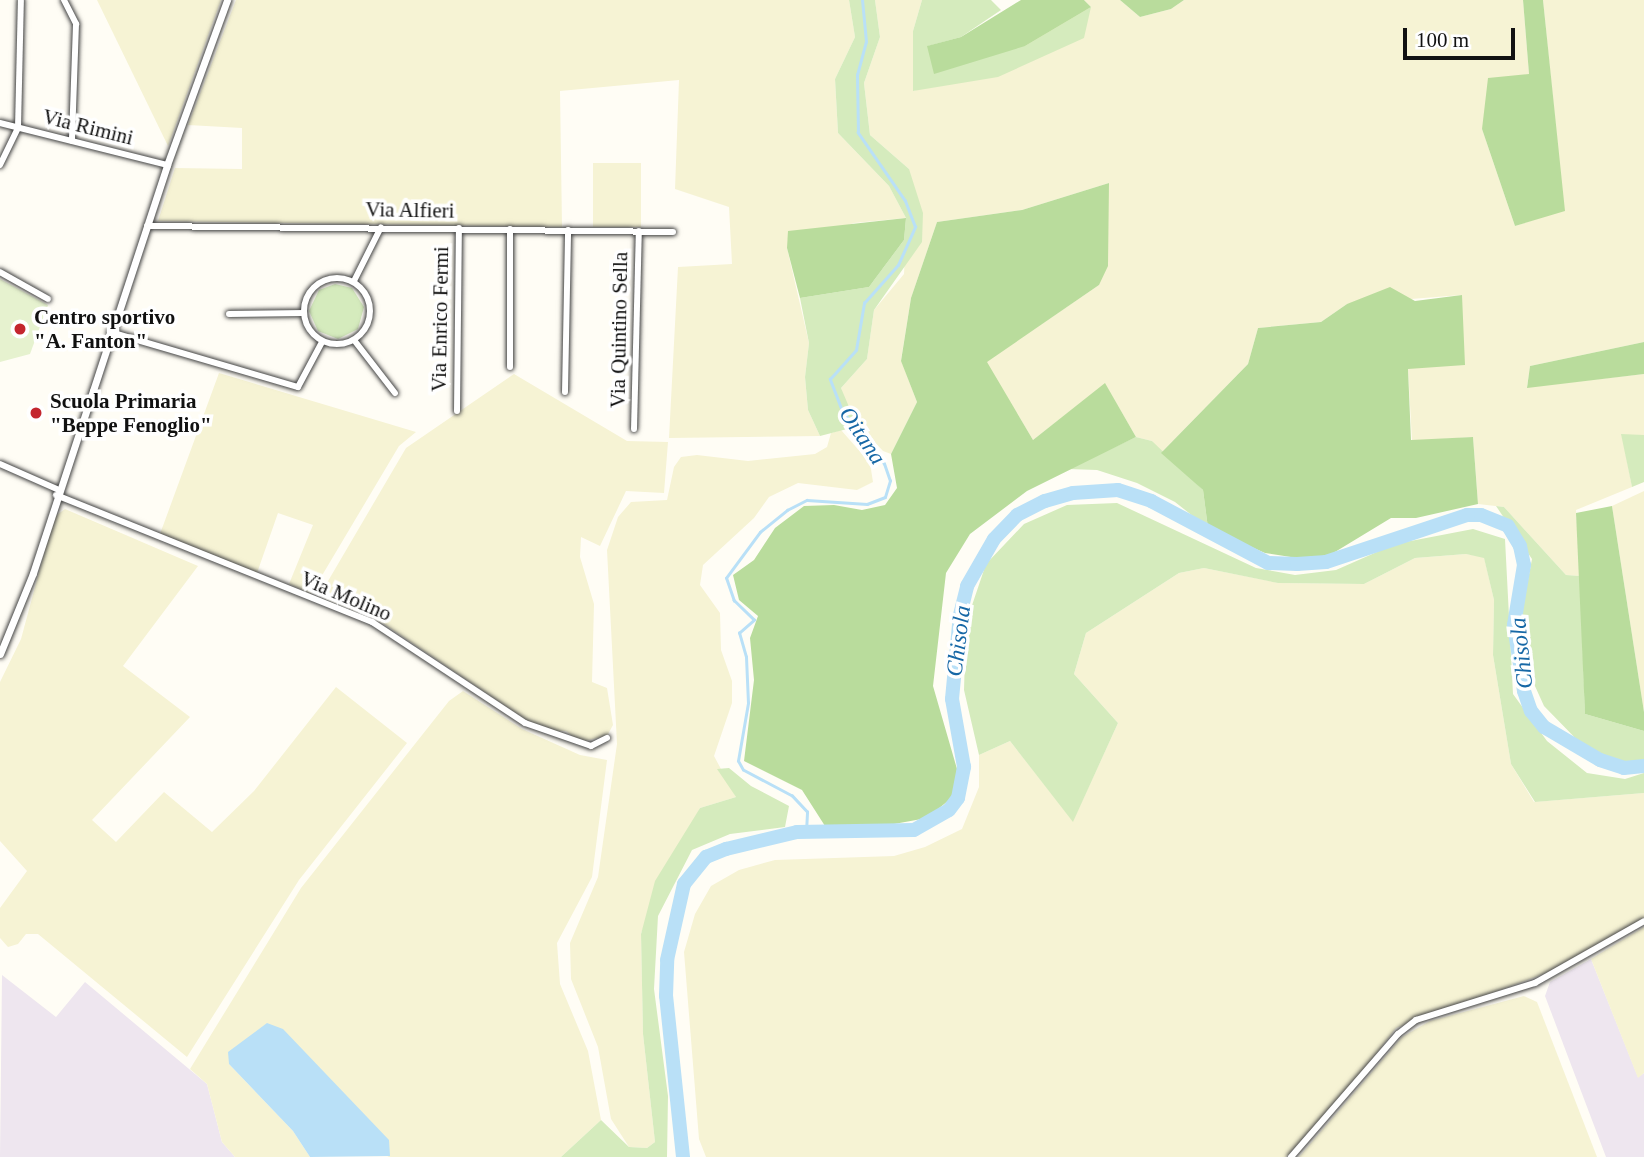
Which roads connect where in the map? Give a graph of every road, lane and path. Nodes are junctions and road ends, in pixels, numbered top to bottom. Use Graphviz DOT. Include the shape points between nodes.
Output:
graph roads {
  1 [pos="21,0"];
  2 [pos="64,0"];
  3 [pos="227,0"];
  4 [pos="0,122"];
  5 [pos="18,128"];
  6 [pos="72,141"];
  7 [pos="0,165"];
  8 [pos="167,165"];
  9 [pos="147,226"];
  10 [pos="381,227"];
  11 [pos="459,228"];
  12 [pos="510,229"];
  13 [pos="568,230"];
  14 [pos="639,231"];
  15 [pos="673,232"];
  16 [pos="0,272"];
  17 [pos="354,281"];
  18 [pos="48,299"];
  19 [pos="304,313"];
  20 [pos="229,314"];
  21 [pos="110,332"];
  22 [pos="354,340"];
  23 [pos="322,342"];
  24 [pos="510,367"];
  25 [pos="565,392"];
  26 [pos="395,393"];
  27 [pos="457,411"];
  28 [pos="634,429"];
  29 [pos="0,464"];
  30 [pos="57,492"];
  31 [pos="0,654"];
  32 [pos="607,738"];
  33 [pos="1644,921"];
  34 [pos="1291,1157"];
  1 -- 5 [label="street"];
  2 -- 6 [label="street" via="76,24"];
  3 -- 8 [label="street"];
  4 -- 5 [label="street, Via Rimini"];
  5 -- 6 [label="street, Via Rimini"];
  5 -- 7 [label="street"];
  6 -- 8 [label="street, Via Rimini"];
  8 -- 9 [label="street"];
  9 -- 10 [label="street, Via Alfieri"];
  9 -- 21 [label="street"];
  10 -- 11 [label="street, Via Alfieri"];
  10 -- 17 [label="street"];
  11 -- 12 [label="street, Via Alfieri"];
  11 -- 27 [label="street, Via Enrico Fermi"];
  12 -- 13 [label="street, Via Alfieri"];
  12 -- 24 [label="street"];
  13 -- 14 [label="street, Via Alfieri"];
  13 -- 25 [label="street"];
  14 -- 15 [label="street, Via Alfieri"];
  14 -- 28 [label="street, Via Quintino Sella"];
  16 -- 18 [label="street"];
  17 -- 19 [label="street" via="322,281 306,297"];
  17 -- 22 [label="street" via="368,296 371,316"];
  19 -- 20 [label="street"];
  19 -- 23 [label="street" via="309,329"];
  21 -- 23 [label="street" via="298,387"];
  21 -- 30 [label="street"];
  22 -- 23 [label="street"];
  22 -- 26 [label="street"];
  29 -- 30 [label="street, Via Molino"];
  30 -- 31 [label="street" via="33,572"];
  30 -- 32 [label="street, Via Molino" via="372,622 525,723 591,746"];
  33 -- 34 [label="street" via="1535,983 1416,1020 1398,1034"];
}
